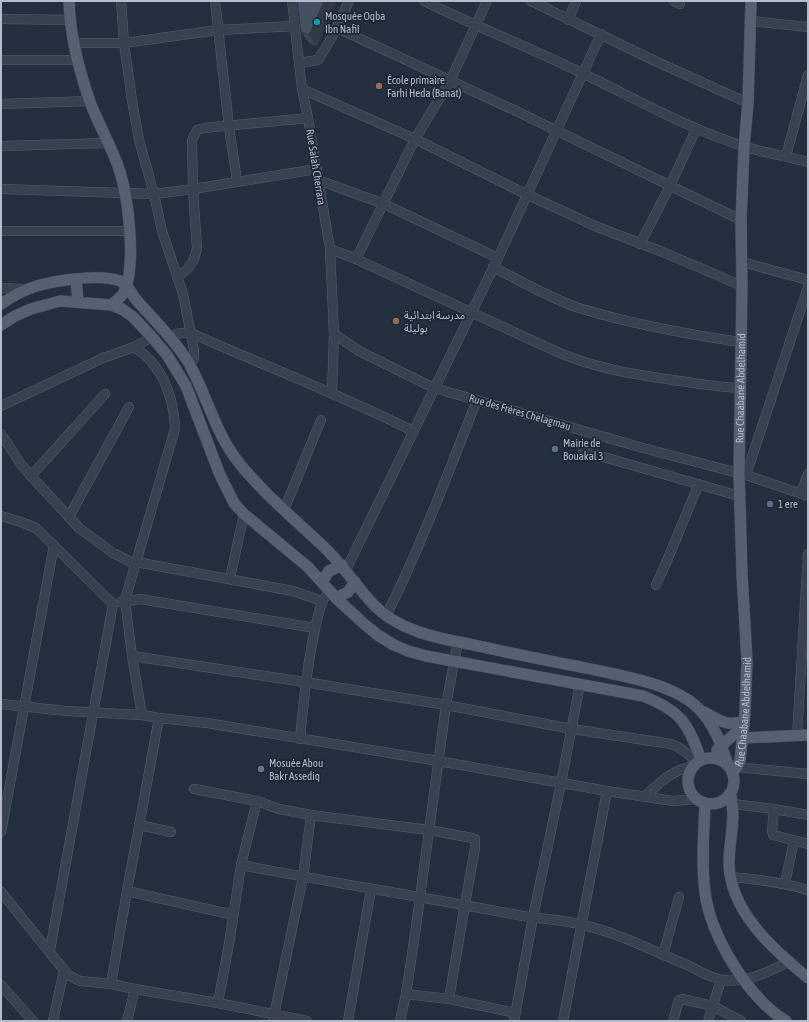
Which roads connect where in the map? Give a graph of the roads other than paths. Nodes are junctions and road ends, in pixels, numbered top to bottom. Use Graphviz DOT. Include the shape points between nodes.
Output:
graph roads {
  1 [pos="69,1"];
  2 [pos="121,1"];
  3 [pos="215,1"];
  4 [pos="292,1"];
  5 [pos="348,1"];
  6 [pos="424,1"];
  7 [pos="487,1"];
  8 [pos="531,1"];
  9 [pos="576,1"];
  10 [pos="751,1"];
  11 [pos="1,19"];
  12 [pos="70,20"];
  13 [pos="568,20"];
  14 [pos="750,21"];
  15 [pos="295,26"];
  16 [pos="476,26"];
  17 [pos="808,27"];
  18 [pos="337,28"];
  19 [pos="218,30"];
  20 [pos="601,34"];
  21 [pos="74,43"];
  22 [pos="124,43"];
  23 [pos="1,60"];
  24 [pos="76,60"];
  25 [pos="299,63"];
  26 [pos="583,74"];
  27 [pos="808,75"];
  28 [pos="450,80"];
  29 [pos="302,89"];
  30 [pos="90,101"];
  31 [pos="748,103"];
  32 [pos="1,104"];
  33 [pos="308,118"];
  34 [pos="229,127"];
  35 [pos="696,129"];
  36 [pos="556,131"];
  37 [pos="415,139"];
  38 [pos="108,143"];
  39 [pos="1,146"];
  40 [pos="744,147"];
  41 [pos="786,156"];
  42 [pos="808,162"];
  43 [pos="317,169"];
  44 [pos="318,180"];
  45 [pos="237,181"];
  46 [pos="670,186"];
  47 [pos="1,189"];
  48 [pos="193,189"];
  49 [pos="125,192"];
  50 [pos="154,194"];
  51 [pos="526,194"];
  52 [pos="384,204"];
  53 [pos="742,220"];
  54 [pos="1,230"];
  55 [pos="130,231"];
  56 [pos="640,244"];
  57 [pos="330,249"];
  58 [pos="498,258"];
  59 [pos="356,260"];
  60 [pos="742,262"];
  61 [pos="493,267"];
  62 [pos="177,277"];
  63 [pos="76,279"];
  64 [pos="808,280"];
  65 [pos="127,285"];
  66 [pos="742,286"];
  67 [pos="808,287"];
  68 [pos="1,288"];
  69 [pos="26,290"];
  70 [pos="78,302"];
  71 [pos="1,304"];
  72 [pos="111,305"];
  73 [pos="471,313"];
  74 [pos="1,325"];
  75 [pos="191,333"];
  76 [pos="334,334"];
  77 [pos="152,337"];
  78 [pos="169,337"];
  79 [pos="740,342"];
  80 [pos="134,346"];
  81 [pos="190,365"];
  82 [pos="434,388"];
  83 [pos="739,388"];
  84 [pos="332,392"];
  85 [pos="105,394"];
  86 [pos="477,400"];
  87 [pos="1,406"];
  88 [pos="129,407"];
  89 [pos="321,420"];
  90 [pos="413,431"];
  91 [pos="1,434"];
  92 [pos="583,451"];
  93 [pos="808,474"];
  94 [pos="742,475"];
  95 [pos="31,476"];
  96 [pos="699,484"];
  97 [pos="805,495"];
  98 [pos="740,496"];
  99 [pos="284,510"];
  100 [pos="244,514"];
  101 [pos="1,516"];
  102 [pos="69,518"];
  103 [pos="54,545"];
  104 [pos="808,554"];
  105 [pos="136,563"];
  106 [pos="344,568"];
  107 [pos="230,578"];
  108 [pos="322,582"];
  109 [pos="355,582"];
  110 [pos="656,584"];
  111 [pos="333,595"];
  112 [pos="126,600"];
  113 [pos="322,601"];
  114 [pos="113,604"];
  115 [pos="386,616"];
  116 [pos="315,628"];
  117 [pos="458,642"];
  118 [pos="132,656"];
  119 [pos="454,660"];
  120 [pos="305,682"];
  121 [pos="580,684"];
  122 [pos="1,704"];
  123 [pos="23,706"];
  124 [pos="446,706"];
  125 [pos="701,711"];
  126 [pos="93,713"];
  127 [pos="142,715"];
  128 [pos="160,718"];
  129 [pos="744,723"];
  130 [pos="572,729"];
  131 [pos="802,735"];
  132 [pos="743,738"];
  133 [pos="300,739"];
  134 [pos="722,745"];
  135 [pos="438,761"];
  136 [pos="700,762"];
  137 [pos="733,768"];
  138 [pos="808,774"];
  139 [pos="561,783"];
  140 [pos="194,789"];
  141 [pos="607,791"];
  142 [pos="644,796"];
  143 [pos="732,798"];
  144 [pos="257,801"];
  145 [pos="701,801"];
  146 [pos="774,809"];
  147 [pos="311,815"];
  148 [pos="808,816"];
  149 [pos="139,825"];
  150 [pos="429,830"];
  151 [pos="1,832"];
  152 [pos="171,832"];
  153 [pos="794,840"];
  154 [pos="808,844"];
  155 [pos="241,865"];
  156 [pos="303,877"];
  157 [pos="730,877"];
  158 [pos="785,883"];
  159 [pos="371,889"];
  160 [pos="808,890"];
  161 [pos="127,891"];
  162 [pos="1,892"];
  163 [pos="419,896"];
  164 [pos="679,897"];
  165 [pos="465,904"];
  166 [pos="234,915"];
  167 [pos="533,917"];
  168 [pos="581,924"];
  169 [pos="50,950"];
  170 [pos="663,955"];
  171 [pos="788,962"];
  172 [pos="64,970"];
  173 [pos="808,978"];
  174 [pos="721,980"];
  175 [pos="744,980"];
  176 [pos="111,984"];
  177 [pos="1,985"];
  178 [pos="135,989"];
  179 [pos="406,994"];
  180 [pos="449,999"];
  181 [pos="218,1003"];
  182 [pos="713,1006"];
  183 [pos="515,1017"];
  184 [pos="274,1018"];
  185 [pos="33,1021"];
  186 [pos="53,1021"];
  187 [pos="127,1021"];
  188 [pos="307,1021"];
  189 [pos="348,1021"];
  190 [pos="400,1021"];
  191 [pos="563,1021"];
  192 [pos="672,1021"];
  193 [pos="708,1021"];
  194 [pos="741,1021"];
  195 [pos="786,1021"];
  1 -- 12 [label="main road"];
  2 -- 22 [label="street"];
  3 -- 19 [label="street"];
  4 -- 15 [label="street, Rue Salah Cherrara"];
  5 -- 18 [label="street"];
  6 -- 16 [label="street"];
  7 -- 16 [label="street"];
  8 -- 13 [label="street"];
  9 -- 13 [label="street"];
  10 -- 14 [label="main road, Rue Chaabane Abdelhamid"];
  11 -- 12 [label="street"];
  12 -- 21 [label="main road"];
  13 -- 20 [label="street"];
  14 -- 17 [label="street"];
  14 -- 31 [label="main road, Rue Chaabane Abdelhamid"];
  15 -- 19 [label="street"];
  15 -- 25 [label="street, Rue Salah Cherrara"];
  16 -- 26 [label="street" via="526,46"];
  16 -- 28 [label="street"];
  18 -- 25 [label="street" via="318,60"];
  18 -- 28 [label="street"];
  19 -- 22 [label="street"];
  19 -- 34 [label="street"];
  20 -- 26 [label="street"];
  20 -- 31 [label="street"];
  21 -- 22 [label="street"];
  21 -- 24 [label="main road"];
  22 -- 50 [label="street" via="139,140"];
  23 -- 24 [label="street"];
  24 -- 30 [label="main road"];
  25 -- 29 [label="street, Rue Salah Cherrara"];
  26 -- 35 [label="street"];
  26 -- 36 [label="street"];
  27 -- 41 [label="street"];
  28 -- 36 [label="street"];
  28 -- 37 [label="street"];
  29 -- 33 [label="street, Rue Salah Cherrara"];
  29 -- 37 [label="street"];
  30 -- 32 [label="street"];
  30 -- 38 [label="main road"];
  31 -- 40 [label="main road, Rue Chaabane Abdelhamid"];
  33 -- 34 [label="street"];
  33 -- 43 [label="street, Rue Salah Cherrara"];
  34 -- 45 [label="street"];
  34 -- 48 [label="street" via="204,128 197,130 194,135"];
  35 -- 40 [label="street"];
  35 -- 46 [label="street"];
  36 -- 46 [label="street"];
  36 -- 51 [label="street"];
  37 -- 51 [label="street"];
  37 -- 52 [label="street"];
  38 -- 39 [label="street"];
  38 -- 49 [label="main road"];
  40 -- 41 [label="street"];
  40 -- 53 [label="main road, Rue Chaabane Abdelhamid"];
  41 -- 42 [label="street"];
  43 -- 44 [label="street, Rue Salah Cherrara"];
  43 -- 45 [label="street"];
  44 -- 52 [label="street"];
  44 -- 57 [label="street, Rue Salah Cherrara"];
  45 -- 48 [label="street"];
  46 -- 53 [label="street"];
  46 -- 56 [label="street"];
  47 -- 49 [label="street"];
  48 -- 50 [label="street"];
  48 -- 62 [label="street" via="197,249 188,269"];
  49 -- 50 [label="street"];
  49 -- 55 [label="main road"];
  50 -- 62 [label="street" via="162,231"];
  51 -- 56 [label="street"];
  51 -- 58 [label="street"];
  52 -- 58 [label="street"];
  52 -- 59 [label="street"];
  53 -- 60 [label="main road, Rue Chaabane Abdelhamid"];
  54 -- 55 [label="street"];
  55 -- 65 [label="main road" via="131,265"];
  56 -- 66 [label="street"];
  57 -- 59 [label="street"];
  57 -- 76 [label="street, Rue Salah Cherrara"];
  58 -- 61 [label="street"];
  59 -- 73 [label="street"];
  60 -- 64 [label="street"];
  60 -- 66 [label="main road, Rue Chaabane Abdelhamid"];
  61 -- 73 [label="street"];
  61 -- 79 [label="street" via="578,307 656,327"];
  62 -- 75 [label="street"];
  63 -- 65 [label="main road" via="106,278"];
  63 -- 69 [label="main road" via="52,282"];
  63 -- 70 [label="main road"];
  65 -- 72 [label="main road" via="123,294"];
  65 -- 78 [label="main road" via="135,299"];
  66 -- 79 [label="main road, Rue Chaabane Abdelhamid"];
  67 -- 94 [label="street"];
  68 -- 69 [label="street"];
  69 -- 71 [label="main road"];
  70 -- 72 [label="main road"];
  70 -- 74 [label="main road" via="60,301 45,304 15,316"];
  72 -- 77 [label="main road" via="133,317"];
  73 -- 82 [label="street"];
  73 -- 83 [label="street" via="566,356 608,370"];
  75 -- 78 [label="street"];
  75 -- 81 [label="street" via="194,358"];
  75 -- 84 [label="street"];
  76 -- 82 [label="street, Rue des Frères Chelagmau" via="359,351"];
  76 -- 84 [label="street, Rue Salah Cherrara"];
  77 -- 80 [label="street"];
  77 -- 100 [label="main road" via="167,355 186,386 220,475 234,503"];
  78 -- 81 [label="main road"];
  79 -- 83 [label="main road, Rue Chaabane Abdelhamid"];
  80 -- 87 [label="street"];
  80 -- 105 [label="street" via="147,357 164,380 174,413 175,429"];
  81 -- 99 [label="main road" via="215,422 234,457"];
  82 -- 86 [label="street, Rue des Frères Chelagmau"];
  82 -- 90 [label="street"];
  83 -- 94 [label="main road, Rue Chaabane Abdelhamid"];
  84 -- 90 [label="street"];
  85 -- 95 [label="street"];
  86 -- 94 [label="street, Rue des Frères Chelagmau"];
  86 -- 115 [label="street" via="436,507"];
  88 -- 102 [label="street"];
  89 -- 99 [label="street"];
  90 -- 106 [label="street"];
  91 -- 95 [label="street"];
  92 -- 96 [label="street"];
  93 -- 97 [label="street"];
  94 -- 97 [label="street, Rue des Frères Chelagmau"];
  94 -- 98 [label="main road, Rue Chaabane Abdelhamid"];
  95 -- 102 [label="street"];
  96 -- 98 [label="street"];
  96 -- 110 [label="street"];
  98 -- 129 [label="main road, Rue Chaabane Abdelhamid" via="747,661"];
  99 -- 106 [label="main road"];
  100 -- 107 [label="street"];
  100 -- 108 [label="main road" via="308,567"];
  101 -- 103 [label="street" via="31,525"];
  102 -- 105 [label="street" via="113,553"];
  103 -- 114 [label="street"];
  103 -- 123 [label="street"];
  104 -- 131 [label="street"];
  105 -- 107 [label="street"];
  105 -- 112 [label="street"];
  106 -- 108 [label="main road" via="329,571"];
  106 -- 109 [label="main road"];
  107 -- 113 [label="street" via="293,591"];
  108 -- 111 [label="main road"];
  109 -- 111 [label="main road" via="348,592"];
  109 -- 115 [label="main road"];
  111 -- 113 [label="street"];
  111 -- 119 [label="main road" via="364,624 394,645 426,656"];
  112 -- 114 [label="street"];
  112 -- 116 [label="street" via="140,599"];
  112 -- 118 [label="street"];
  113 -- 116 [label="street"];
  114 -- 126 [label="street"];
  115 -- 117 [label="main road" via="407,627"];
  116 -- 120 [label="street"];
  117 -- 119 [label="street"];
  117 -- 125 [label="main road" via="618,675 661,687 686,699"];
  118 -- 120 [label="street"];
  118 -- 127 [label="street"];
  119 -- 121 [label="main road"];
  119 -- 124 [label="street"];
  120 -- 124 [label="street"];
  120 -- 133 [label="street"];
  121 -- 130 [label="street"];
  121 -- 136 [label="main road" via="643,696 660,703 678,715 689,729"];
  122 -- 123 [label="street"];
  123 -- 126 [label="street"];
  123 -- 151 [label="street"];
  124 -- 130 [label="street"];
  124 -- 135 [label="street"];
  125 -- 129 [label="main road" via="727,724"];
  125 -- 134 [label="main road" via="712,725"];
  126 -- 127 [label="street"];
  126 -- 169 [label="street"];
  127 -- 128 [label="street"];
  128 -- 133 [label="street"];
  128 -- 149 [label="street"];
  129 -- 132 [label="main road, Rue Chaabane Abdelhamid"];
  129 -- 134 [label="main road"];
  130 -- 136 [label="street" via="671,744"];
  130 -- 139 [label="street"];
  131 -- 132 [label="main road"];
  132 -- 137 [label="main road, Rue Chaabane Abdelhamid" via="740,761"];
  133 -- 135 [label="street"];
  134 -- 136 [label="main road"];
  134 -- 137 [label="main road"];
  135 -- 139 [label="street"];
  135 -- 150 [label="street"];
  136 -- 137 [label="main road" via="716,758"];
  136 -- 142 [label="street" via="670,774"];
  136 -- 145 [label="main road" via="689,774 688,783 691,792"];
  137 -- 138 [label="street"];
  137 -- 143 [label="main road"];
  139 -- 141 [label="street"];
  139 -- 167 [label="street"];
  140 -- 144 [label="street"];
  141 -- 142 [label="street"];
  141 -- 168 [label="street"];
  142 -- 145 [label="street" via="673,801"];
  143 -- 145 [label="main road" via="715,803"];
  143 -- 146 [label="street"];
  143 -- 157 [label="main road" via="734,821 729,862"];
  144 -- 147 [label="street" via="279,809"];
  144 -- 155 [label="street"];
  145 -- 175 [label="main road" via="705,894 723,945"];
  146 -- 148 [label="street"];
  146 -- 153 [label="street" via="772,834"];
  147 -- 150 [label="street"];
  147 -- 156 [label="street"];
  149 -- 152 [label="street"];
  149 -- 161 [label="street"];
  150 -- 163 [label="street"];
  150 -- 165 [label="street" via="475,839"];
  153 -- 154 [label="street"];
  153 -- 158 [label="street"];
  155 -- 156 [label="street"];
  155 -- 166 [label="street"];
  156 -- 159 [label="street"];
  156 -- 184 [label="street"];
  157 -- 158 [label="street"];
  157 -- 171 [label="main road" via="744,912"];
  158 -- 160 [label="street"];
  159 -- 163 [label="street"];
  159 -- 189 [label="street"];
  161 -- 166 [label="street"];
  161 -- 176 [label="street"];
  162 -- 169 [label="street"];
  163 -- 165 [label="street"];
  163 -- 179 [label="street"];
  164 -- 170 [label="street"];
  165 -- 167 [label="street"];
  165 -- 180 [label="street"];
  166 -- 181 [label="street"];
  167 -- 168 [label="street"];
  167 -- 183 [label="street"];
  168 -- 170 [label="street" via="623,937"];
  168 -- 191 [label="street"];
  169 -- 172 [label="street"];
  170 -- 174 [label="street"];
  171 -- 173 [label="main road"];
  171 -- 175 [label="street"];
  172 -- 176 [label="street" via="80,981"];
  172 -- 186 [label="street"];
  174 -- 175 [label="street"];
  174 -- 182 [label="street"];
  175 -- 195 [label="main road" via="759,999"];
  176 -- 178 [label="street"];
  177 -- 185 [label="street"];
  178 -- 181 [label="street"];
  178 -- 187 [label="street"];
  179 -- 180 [label="street"];
  179 -- 190 [label="street"];
  180 -- 183 [label="street"];
  181 -- 184 [label="street"];
  182 -- 192 [label="street" via="680,999"];
  182 -- 193 [label="street"];
  182 -- 194 [label="street"];
  184 -- 188 [label="street"];
}
